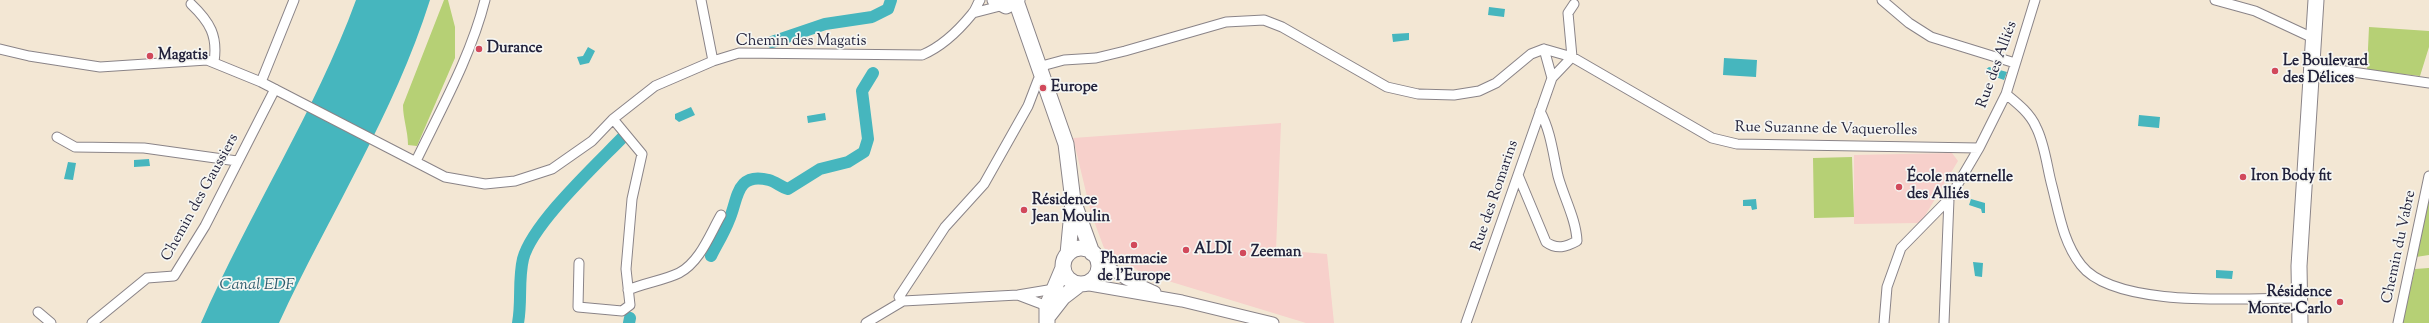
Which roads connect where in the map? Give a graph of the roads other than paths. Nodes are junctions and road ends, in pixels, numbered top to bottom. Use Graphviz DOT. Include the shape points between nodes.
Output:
graph roads {
  1 [pos="294,0"];
  2 [pos="485,0"];
  3 [pos="700,0"];
  4 [pos="980,0"];
  5 [pos="1882,0"];
  6 [pos="2035,0"];
  7 [pos="2215,0"];
  8 [pos="2316,0"];
  9 [pos="1008,2"];
  10 [pos="190,4"];
  11 [pos="1574,4"];
  12 [pos="973,13"];
  13 [pos="2313,38"];
  14 [pos="0,49"];
  15 [pos="1544,49"];
  16 [pos="1572,57"];
  17 [pos="713,61"];
  18 [pos="214,62"];
  19 [pos="2015,63"];
  20 [pos="2311,66"];
  21 [pos="1552,78"];
  22 [pos="1041,80"];
  23 [pos="261,82"];
  24 [pos="2429,84"];
  25 [pos="276,89"];
  26 [pos="2006,94"];
  27 [pos="1540,111"];
  28 [pos="613,119"];
  29 [pos="57,137"];
  30 [pos="1979,148"];
  31 [pos="237,161"];
  32 [pos="416,161"];
  33 [pos="1518,175"];
  34 [pos="2429,176"];
  35 [pos="1949,199"];
  36 [pos="1073,201"];
  37 [pos="721,215"];
  38 [pos="1094,256"];
  39 [pos="1065,261"];
  40 [pos="579,263"];
  41 [pos="1082,284"];
  42 [pos="1054,289"];
  43 [pos="628,290"];
  44 [pos="1018,295"];
  45 [pos="899,297"];
  46 [pos="1166,298"];
  47 [pos="2298,298"];
  48 [pos="38,312"];
  49 [pos="1048,315"];
  50 [pos="51,323"];
  51 [pos="92,323"];
  52 [pos="866,323"];
  53 [pos="1273,323"];
  54 [pos="1466,323"];
  55 [pos="1884,323"];
  56 [pos="1944,323"];
  57 [pos="2300,323"];
  58 [pos="2398,323"];
  1 -- 23 [label="street"];
  2 -- 32 [label="street" via="480,23 468,52"];
  3 -- 17 [label="street"];
  4 -- 12 [label="street"];
  5 -- 19 [label="street" via="1909,23 1931,37"];
  6 -- 19 [label="street, Rue des Alliés"];
  7 -- 13 [label="street" via="2255,11"];
  8 -- 13 [label="main road"];
  9 -- 12 [label="street"];
  9 -- 22 [label="main road"];
  10 -- 18 [label="street" via="206,18 216,49"];
  11 -- 16 [label="street" via="1568,13"];
  12 -- 17 [label="street, Chemin des Magatis" via="933,51 922,55 739,53"];
  13 -- 20 [label="main road"];
  14 -- 18 [label="street" via="100,67 207,60"];
  15 -- 16 [label="street, Rue Suzanne de Vaquerolles"];
  15 -- 21 [label="street"];
  15 -- 22 [label="street" via="1532,54 1496,83 1479,91 1442,95 1418,94 1388,87 1282,26 1264,20 1226,22 1096,58 1064,60"];
  16 -- 21 [label="street"];
  16 -- 30 [label="street, Rue Suzanne de Vaquerolles" via="1712,138 1737,144"];
  17 -- 28 [label="street, Chemin des Magatis" via="655,86"];
  18 -- 23 [label="street"];
  19 -- 26 [label="street, Rue des Alliés"];
  20 -- 24 [label="street"];
  20 -- 47 [label="main road"];
  21 -- 27 [label="street, Rue des Romarins"];
  22 -- 36 [label="main road" via="1058,118 1066,144"];
  22 -- 45 [label="street" via="984,184 945,227"];
  23 -- 25 [label="street"];
  25 -- 31 [label="street, Chemin des Gaussiers" via="260,124"];
  25 -- 32 [label="street, Chemin des Magatis"];
  26 -- 30 [label="street, Rue des Alliés"];
  26 -- 47 [label="street" via="2024,109 2037,127 2065,239 2082,267 2124,289 2148,296"];
  27 -- 33 [label="street, Rue des Romarins"];
  27 -- 33 [label="street" via="1547,126 1558,176 1576,227 1577,241 1565,247 1552,246 1546,242"];
  28 -- 32 [label="street, Chemin des Magatis" via="592,141 552,169 516,181 485,184 445,176"];
  28 -- 43 [label="street" via="642,154 632,199 626,269"];
  29 -- 31 [label="street" via="75,147 144,148"];
  30 -- 35 [label="street, Rue des Alliés"];
  31 -- 51 [label="street, Chemin des Gaussiers" via="205,226 174,276 147,278"];
  33 -- 54 [label="street, Rue des Romarins"];
  34 -- 58 [label="street, Chemin du Vabre"];
  35 -- 55 [label="street, Rue des Alliés" via="1901,248 1887,287"];
  35 -- 56 [label="street"];
  36 -- 38 [label="main road"];
  36 -- 39 [label="main road"];
  37 -- 43 [label="street" via="695,259 679,273"];
  38 -- 39 [label="main road" via="1082,248"];
  38 -- 41 [label="main road" via="1097,274"];
  38 -- 46 [label="street" via="1126,279"];
  39 -- 41 [label="main road" via="1070,281"];
  39 -- 42 [label="main road"];
  40 -- 43 [label="street" via="578,307 622,311 630,304"];
  41 -- 46 [label="street"];
  41 -- 49 [label="main road" via="1063,297"];
  42 -- 44 [label="street"];
  42 -- 49 [label="main road"];
  44 -- 49 [label="street"];
  44 -- 52 [label="street" via="902,301"];
  46 -- 53 [label="street"];
  47 -- 57 [label="main road"];
  48 -- 50 [label="street"];
}
